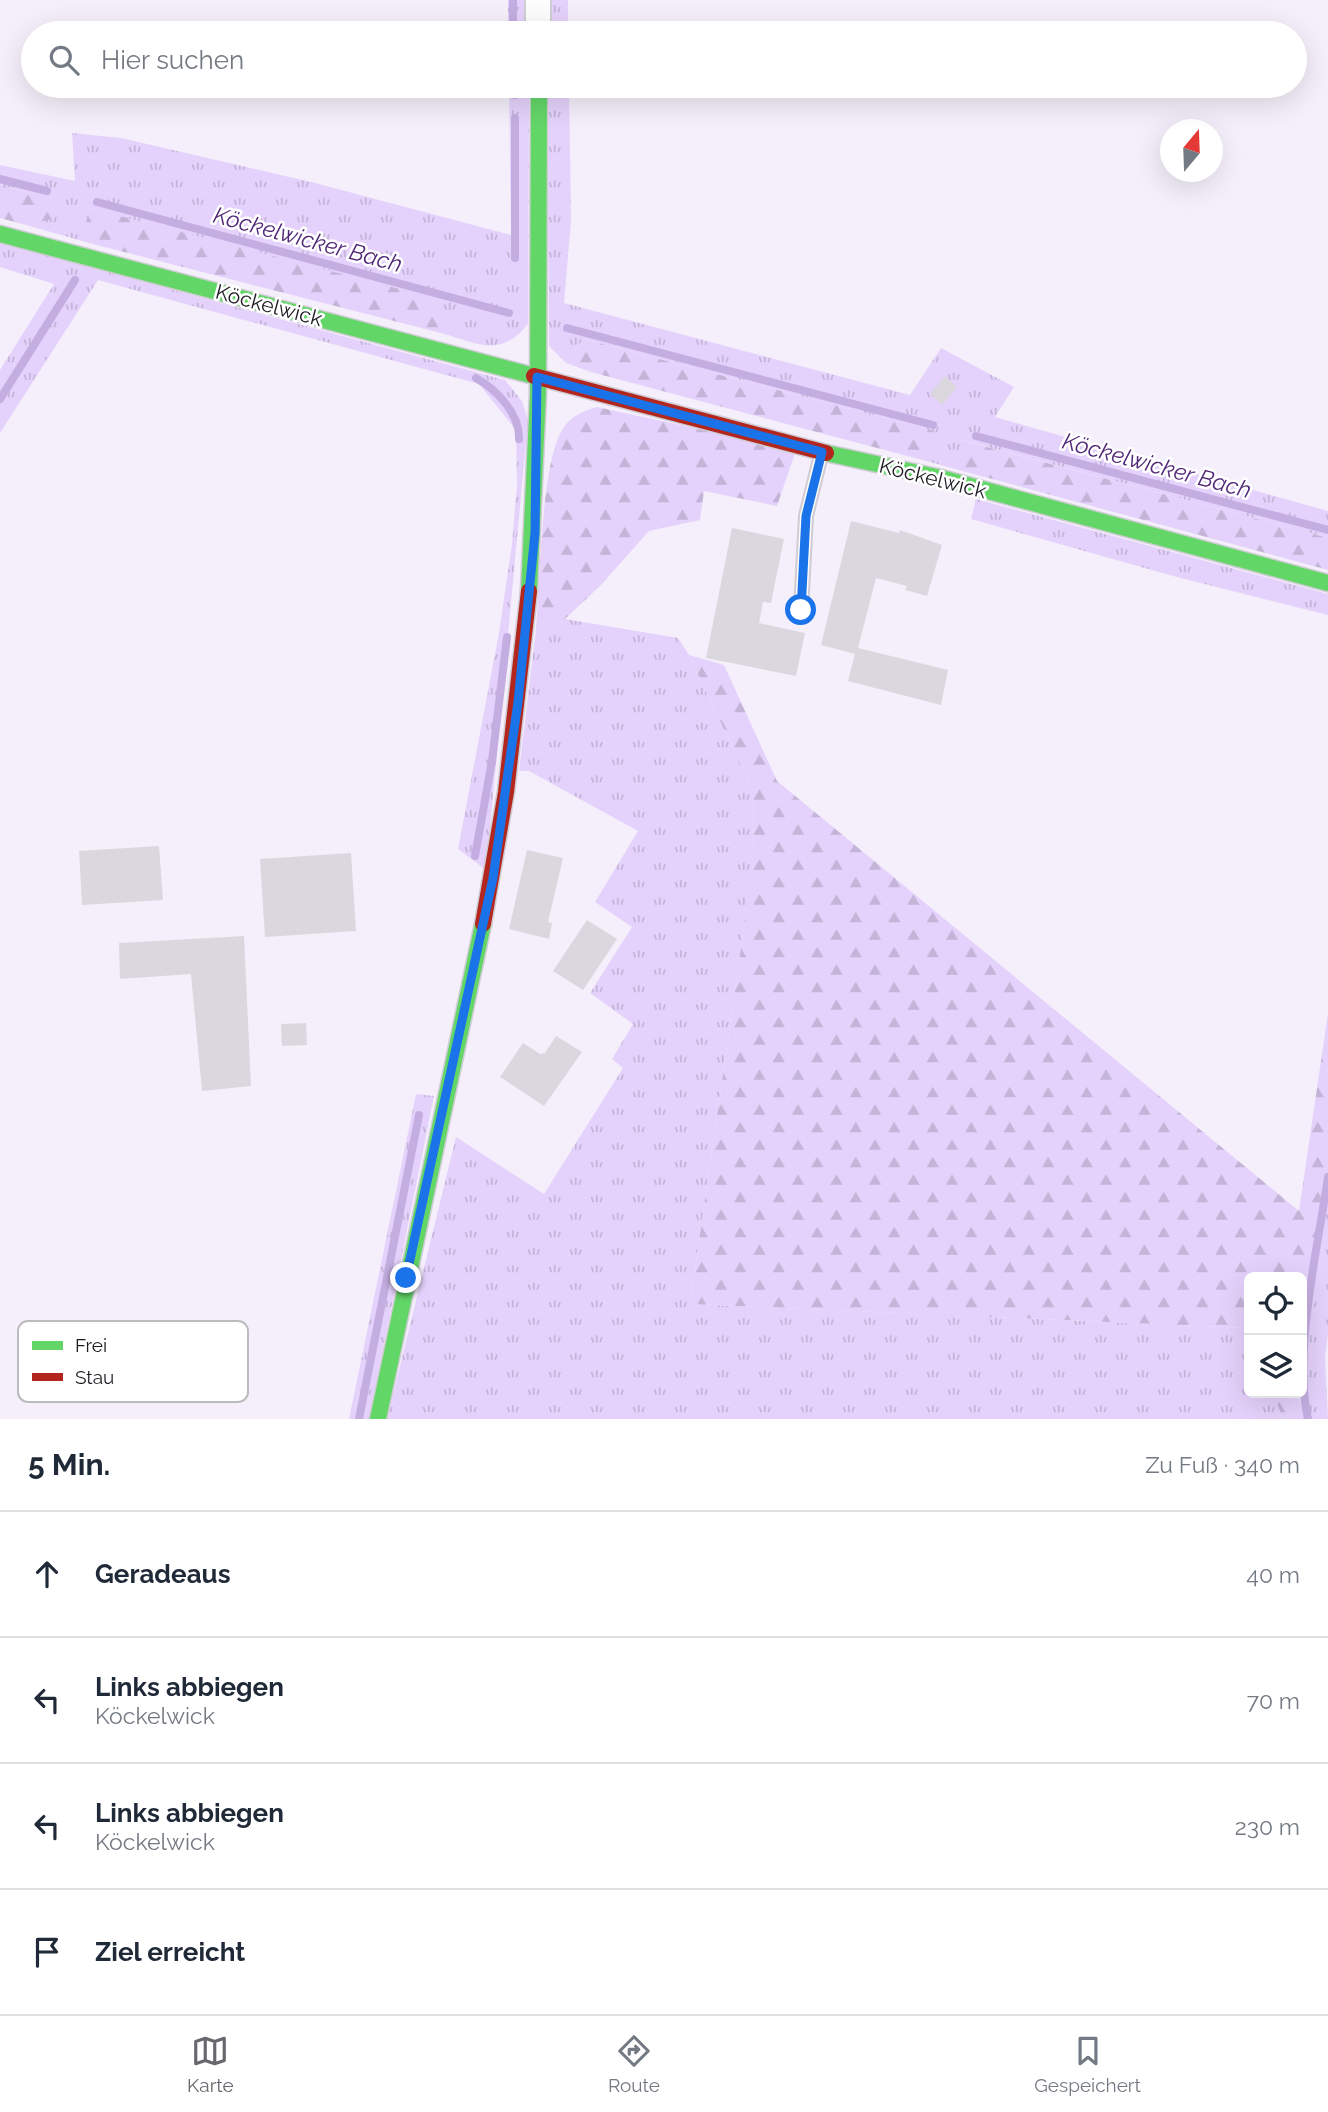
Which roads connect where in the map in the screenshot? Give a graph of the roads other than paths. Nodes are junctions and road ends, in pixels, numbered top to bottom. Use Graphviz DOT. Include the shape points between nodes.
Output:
graph roads {
  1 [pos="538,0"];
  2 [pos="538,21"];
  3 [pos="539,98"];
  4 [pos="0,234"];
  5 [pos="537,377"];
  6 [pos="822,452"];
  7 [pos="1328,583"];
  8 [pos="801,610"];
  9 [pos="378,1419"];
  1 -- 2 [label="street"];
  3 -- 5 [label="street"];
  4 -- 5 [label="street, Köckelwick"];
  5 -- 6 [label="street, Köckelwick"];
  5 -- 9 [label="street" via="535,533 518,702 493,878"];
  6 -- 7 [label="street, Köckelwick" via="941,478"];
  6 -- 8 [label="lane" via="806,516"];
}
